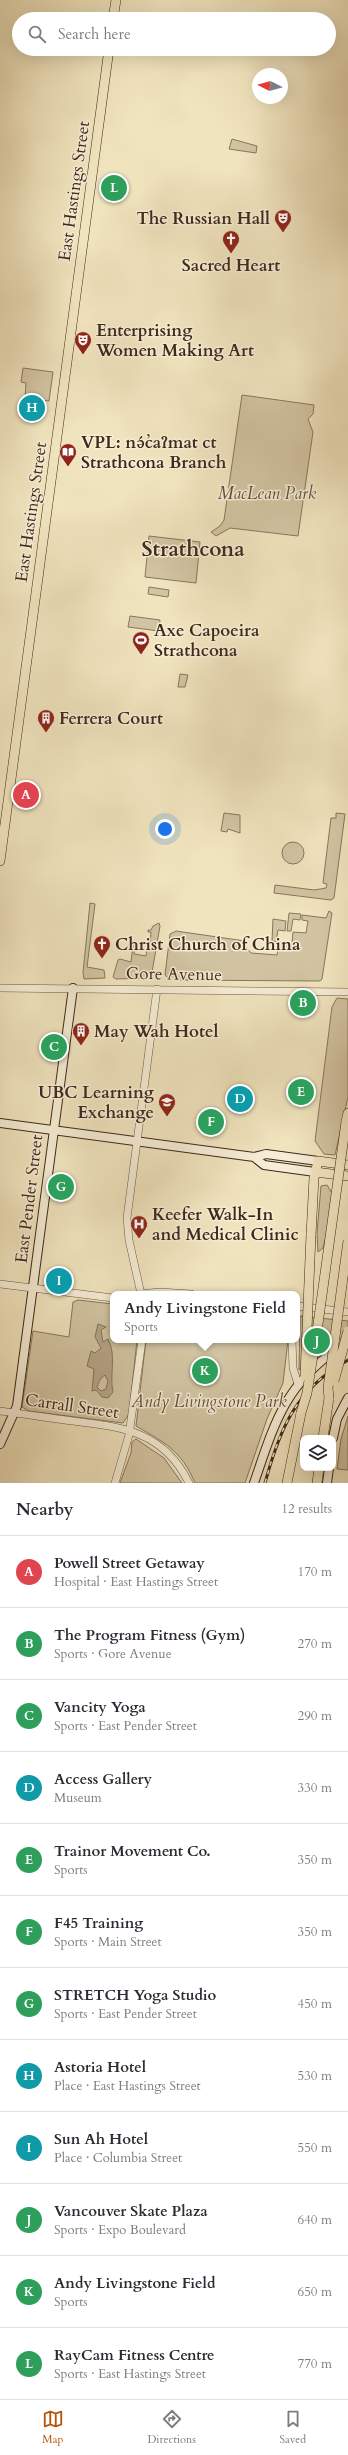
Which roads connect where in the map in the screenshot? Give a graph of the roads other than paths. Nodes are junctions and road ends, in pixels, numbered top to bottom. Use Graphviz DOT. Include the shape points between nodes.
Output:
graph roads {
  1 [pos="116,0"];
  2 [pos="114,12"];
  3 [pos="108,56"];
  4 [pos="0,861"];
  5 [pos="0,988"];
  6 [pos="73,988"];
  7 [pos="157,989"];
  8 [pos="348,992"];
  9 [pos="348,1113"];
  10 [pos="0,1123"];
  11 [pos="54,1131"];
  12 [pos="138,1142"];
  13 [pos="254,1157"];
  14 [pos="318,1161"];
  15 [pos="348,1165"];
  16 [pos="314,1175"];
  17 [pos="348,1176"];
  18 [pos="348,1240"];
  19 [pos="0,1284"];
  20 [pos="33,1288"];
  21 [pos="140,1291"];
  22 [pos="110,1298"];
  23 [pos="300,1306"];
  24 [pos="348,1312"];
  25 [pos="348,1331"];
  26 [pos="348,1342"];
  27 [pos="142,1343"];
  28 [pos="292,1343"];
  29 [pos="298,1384"];
  30 [pos="329,1398"];
  31 [pos="348,1398"];
  32 [pos="0,1411"];
  33 [pos="15,1413"];
  34 [pos="301,1413"];
  35 [pos="130,1431"];
  36 [pos="323,1435"];
  37 [pos="334,1435"];
  38 [pos="0,1444"];
  39 [pos="319,1471"];
  40 [pos="329,1471"];
  41 [pos="115,1483"];
  42 [pos="189,1483"];
  43 [pos="254,1483"];
  44 [pos="287,1483"];
  45 [pos="317,1483"];
  46 [pos="327,1483"];
  1 -- 2 [label="main road"];
  3 -- 4 [label="main road, East Hastings Street"];
  5 -- 6 [label="street, Gore Avenue"];
  6 -- 7 [label="street, Gore Avenue"];
  6 -- 11 [label="main road, East Pender Street"];
  7 -- 8 [label="street, Gore Avenue"];
  7 -- 12 [label="street"];
  9 -- 34 [label="main road, bridge" via="318,1324"];
  10 -- 11 [label="main road"];
  11 -- 12 [label="main road"];
  11 -- 20 [label="main road, East Pender Street"];
  12 -- 13 [label="main road"];
  12 -- 21 [label="street" via="127,1227"];
  13 -- 14 [label="main road" via="266,1154"];
  13 -- 16 [label="main road" via="264,1165"];
  14 -- 15 [label="main road"];
  14 -- 16 [label="main road"];
  16 -- 17 [label="main road"];
  16 -- 34 [label="main road, bridge"];
  18 -- 30 [label="main road, bridge" via="328,1388"];
  19 -- 20 [label="street"];
  20 -- 22 [label="street"];
  20 -- 33 [label="main road, East Pender Street"];
  23 -- 24 [label="street"];
  25 -- 30 [label="main road, bridge"];
  26 -- 29 [label="main road" via="322,1360"];
  27 -- 35 [label="street"];
  28 -- 29 [label="street" via="293,1368"];
  29 -- 43 [label="main road" via="276,1418"];
  30 -- 36 [label="main road"];
  31 -- 37 [label="main road" via="337,1419"];
  32 -- 33 [label="street, Carrall Street"];
  33 -- 35 [label="street, Carrall Street" via="115,1426"];
  33 -- 38 [label="main road, East Pender Street"];
  34 -- 44 [label="main road"];
  35 -- 41 [label="street"];
  35 -- 42 [label="street, Carrall Street" via="165,1450 181,1468"];
  39 -- 45 [label="main road"];
  40 -- 46 [label="main road"];
}
